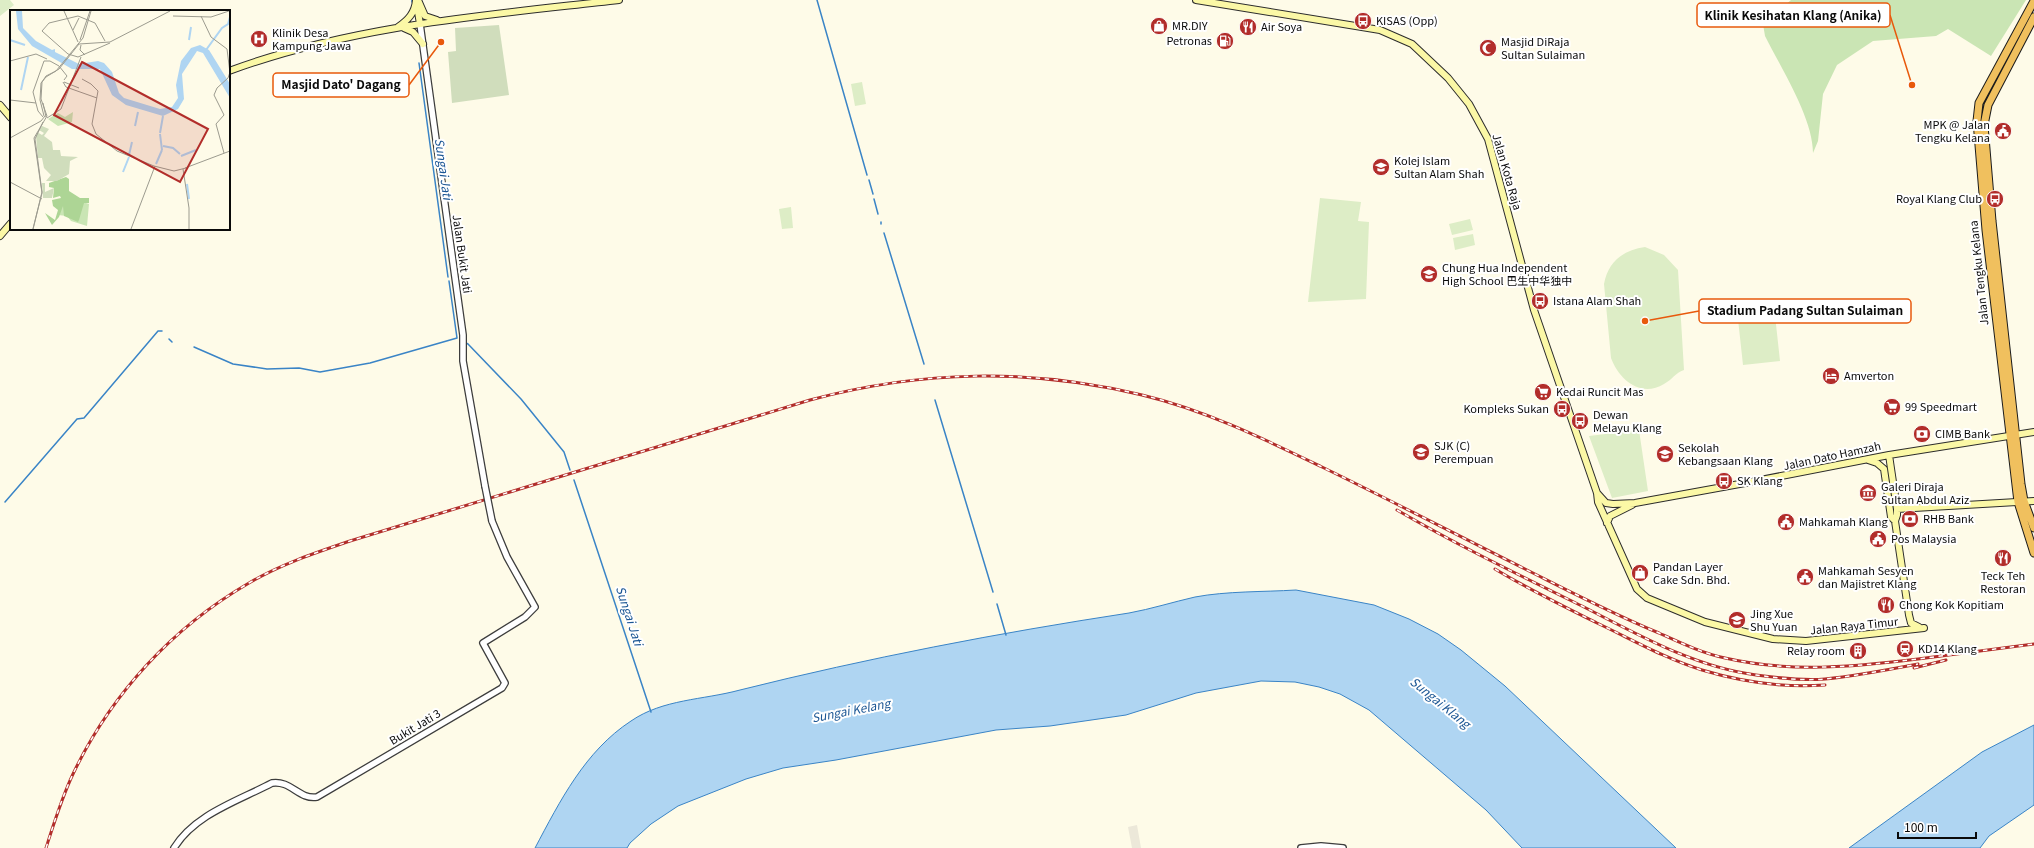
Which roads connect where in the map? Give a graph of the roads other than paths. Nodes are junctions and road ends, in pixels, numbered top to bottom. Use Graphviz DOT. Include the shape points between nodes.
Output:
graph roads {
  1 [pos="417,0"];
  2 [pos="619,0"];
  3 [pos="1196,0"];
  4 [pos="2034,1"];
  5 [pos="2034,17"];
  6 [pos="438,21"];
  7 [pos="420,24"];
  8 [pos="399,28"];
  9 [pos="423,44"];
  10 [pos="230,71"];
  11 [pos="0,105"];
  12 [pos="10,117"];
  13 [pos="10,224"];
  14 [pos="0,236"];
  15 [pos="2034,432"];
  16 [pos="2013,435"];
  17 [pos="1889,454"];
  18 [pos="1867,460"];
  19 [pos="1597,493"];
  20 [pos="2034,501"];
  21 [pos="2021,502"];
  22 [pos="1635,503"];
  23 [pos="1897,508"];
  24 [pos="1895,521"];
  25 [pos="1606,523"];
  26 [pos="2034,528"];
  27 [pos="2034,552"];
  28 [pos="1909,615"];
  29 [pos="1898,631"];
  30 [pos="505,683"];
  31 [pos="174,848"];
  32 [pos="1301,848"];
  33 [pos="1343,848"];
  1 -- 6 [label="main road" via="425,16"];
  1 -- 7 [label="main road"];
  1 -- 8 [label="main road" via="415,10"];
  2 -- 6 [label="main road"];
  3 -- 19 [label="main road, Jalan Kota Raja" via="1380,30 1402,38 1420,50 1448,78 1465,99 1488,139 1534,310"];
  4 -- 16 [label="highway, Jalan Tengku Kelana" via="1979,104 1977,120 1986,238"];
  5 -- 16 [label="highway, Jalan Tengku Kelana" via="1986,109 1984,139"];
  6 -- 7 [label="main road"];
  7 -- 8 [label="main road"];
  7 -- 9 [label="street, Jalan Bukit Jati"];
  8 -- 9 [label="main road" via="413,32"];
  8 -- 10 [label="main road" via="302,47"];
  9 -- 30 [label="street, Jalan Bukit Jati, bridge" via="463,337 463,361 485,486 492,521 507,557 535,607 525,617 483,643"];
  11 -- 12 [label="main road"];
  13 -- 14 [label="main road"];
  15 -- 16 [label="main road, Jalan Dato Hamzah"];
  16 -- 17 [label="main road, Jalan Dato Hamzah"];
  16 -- 21 [label="highway, Jalan Tengku Kelana"];
  17 -- 18 [label="main road, Jalan Dato Hamzah"];
  17 -- 23 [label="main road"];
  18 -- 22 [label="main road, Jalan Dato Hamzah"];
  18 -- 24 [label="main road" via="1877,463 1884,469 1891,517"];
  19 -- 22 [label="main road" via="1606,503"];
  19 -- 25 [label="main road, Jalan Raya Timur"];
  20 -- 21 [label="main road"];
  21 -- 23 [label="main road"];
  21 -- 26 [label="highway, Jalan Tengku Kelana"];
  21 -- 27 [label="highway, Jalan Tengku Kelana"];
  22 -- 25 [label="main road" via="1610,516"];
  23 -- 24 [label="main road"];
  24 -- 28 [label="main road"];
  25 -- 29 [label="main road, Jalan Raya Timur" via="1637,590 1647,598 1705,622 1746,634 1794,641"];
  28 -- 29 [label="main road" via="1906,626"];
  28 -- 29 [label="main road, Jalan Raya Timur" via="1914,626 1924,628"];
  30 -- 31 [label="street, Bukit Jati 3" via="502,688 318,797 306,797 285,783 272,783 199,820 180,838"];
  32 -- 33 [label="street"];
}
